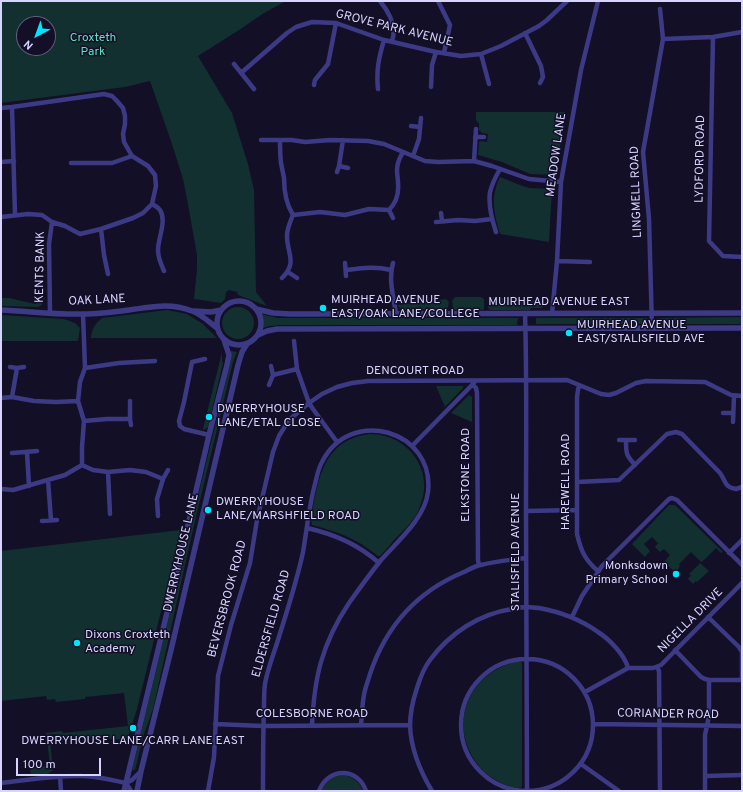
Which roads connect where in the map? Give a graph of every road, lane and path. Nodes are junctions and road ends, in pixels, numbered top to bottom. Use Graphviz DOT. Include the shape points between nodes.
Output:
graph roads {
  1 [pos="380,1"];
  2 [pos="438,1"];
  3 [pos="567,1"];
  4 [pos="598,1"];
  5 [pos="660,9"];
  6 [pos="336,23"];
  7 [pos="742,32"];
  8 [pos="525,34"];
  9 [pos="713,37"];
  10 [pos="663,39"];
  11 [pos="384,40"];
  12 [pos="392,41"];
  13 [pos="436,52"];
  14 [pos="444,53"];
  15 [pos="481,54"];
  16 [pos="234,64"];
  17 [pos="241,73"];
  18 [pos="489,84"];
  19 [pos="540,84"];
  20 [pos="314,85"];
  21 [pos="431,87"];
  22 [pos="378,88"];
  23 [pos="254,89"];
  24 [pos="12,107"];
  25 [pos="1,108"];
  26 [pos="421,118"];
  27 [pos="412,126"];
  28 [pos="420,127"];
  29 [pos="476,130"];
  30 [pos="475,137"];
  31 [pos="484,137"];
  32 [pos="260,140"];
  33 [pos="280,140"];
  34 [pos="343,140"];
  35 [pos="403,152"];
  36 [pos="132,156"];
  37 [pos="413,156"];
  38 [pos="14,161"];
  39 [pos="474,161"];
  40 [pos="1,162"];
  41 [pos="71,163"];
  42 [pos="339,166"];
  43 [pos="348,168"];
  44 [pos="500,168"];
  45 [pos="337,172"];
  46 [pos="561,182"];
  47 [pos="152,204"];
  48 [pos="389,210"];
  49 [pos="441,213"];
  50 [pos="16,215"];
  51 [pos="293,215"];
  52 [pos="1,217"];
  53 [pos="394,218"];
  54 [pos="492,219"];
  55 [pos="442,221"];
  56 [pos="52,222"];
  57 [pos="436,222"];
  58 [pos="102,229"];
  59 [pos="496,232"];
  60 [pos="742,257"];
  61 [pos="557,261"];
  62 [pos="590,262"];
  63 [pos="346,263"];
  64 [pos="393,263"];
  65 [pos="346,270"];
  66 [pos="391,270"];
  67 [pos="164,271"];
  68 [pos="288,272"];
  69 [pos="108,274"];
  70 [pos="346,276"];
  71 [pos="282,278"];
  72 [pos="297,278"];
  73 [pos="256,309"];
  74 [pos="1,310"];
  75 [pos="221,310"];
  76 [pos="193,311"];
  77 [pos="50,313"];
  78 [pos="525,313"];
  79 [pos="742,313"];
  80 [pos="83,314"];
  81 [pos="396,314"];
  82 [pos="552,314"];
  83 [pos="652,314"];
  84 [pos="217,328"];
  85 [pos="652,328"];
  86 [pos="742,328"];
  87 [pos="526,329"];
  88 [pos="258,335"];
  89 [pos="224,340"];
  90 [pos="294,341"];
  91 [pos="247,344"];
  92 [pos="205,359"];
  93 [pos="155,361"];
  94 [pos="271,366"];
  95 [pos="10,367"];
  96 [pos="24,367"];
  97 [pos="17,368"];
  98 [pos="85,368"];
  99 [pos="297,369"];
  100 [pos="273,375"];
  101 [pos="526,381"];
  102 [pos="473,383"];
  103 [pos="269,385"];
  104 [pos="580,386"];
  105 [pos="734,396"];
  106 [pos="742,396"];
  107 [pos="12,397"];
  108 [pos="1,398"];
  109 [pos="78,401"];
  110 [pos="130,401"];
  111 [pos="309,403"];
  112 [pos="724,413"];
  113 [pos="733,413"];
  114 [pos="130,419"];
  115 [pos="84,421"];
  116 [pos="733,422"];
  117 [pos="131,425"];
  118 [pos="209,435"];
  119 [pos="619,440"];
  120 [pos="626,440"];
  121 [pos="635,440"];
  122 [pos="336,442"];
  123 [pos="412,446"];
  124 [pos="37,451"];
  125 [pos="27,452"];
  126 [pos="12,453"];
  127 [pos="82,465"];
  128 [pos="635,465"];
  129 [pos="168,470"];
  130 [pos="108,472"];
  131 [pos="163,479"];
  132 [pos="48,480"];
  133 [pos="577,482"];
  134 [pos="29,486"];
  135 [pos="742,487"];
  136 [pos="1,489"];
  137 [pos="576,510"];
  138 [pos="526,511"];
  139 [pos="110,514"];
  140 [pos="158,516"];
  141 [pos="51,520"];
  142 [pos="57,520"];
  143 [pos="42,521"];
  144 [pos="307,528"];
  145 [pos="742,540"];
  146 [pos="729,553"];
  147 [pos="526,558"];
  148 [pos="379,563"];
  149 [pos="479,565"];
  150 [pos="742,565"];
  151 [pos="598,571"];
  152 [pos="742,583"];
  153 [pos="527,607"];
  154 [pos="572,617"];
  155 [pos="708,617"];
  156 [pos="675,650"];
  157 [pos="527,658"];
  158 [pos="657,667"];
  159 [pos="628,668"];
  160 [pos="709,680"];
  161 [pos="742,680"];
  162 [pos="585,692"];
  163 [pos="215,724"];
  164 [pos="594,724"];
  165 [pos="361,725"];
  166 [pos="410,725"];
  167 [pos="659,725"];
  168 [pos="707,725"];
  169 [pos="263,726"];
  170 [pos="312,726"];
  171 [pos="742,726"];
  172 [pos="581,764"];
  173 [pos="141,772"];
  174 [pos="742,775"];
  175 [pos="60,776"];
  176 [pos="705,776"];
  177 [pos="1,783"];
  178 [pos="126,783"];
  179 [pos="61,791"];
  180 [pos="124,791"];
  181 [pos="130,791"];
  182 [pos="137,791"];
  183 [pos="208,791"];
  184 [pos="263,791"];
  185 [pos="319,791"];
  186 [pos="366,791"];
  187 [pos="432,791"];
  188 [pos="527,791"];
  189 [pos="619,791"];
  190 [pos="660,791"];
  191 [pos="706,791"];
  1 -- 12 [label="street" via="394,27"];
  2 -- 14 [label="street" via="450,25"];
  3 -- 8 [label="street, GROVE PARK AVENUE" via="547,20"];
  4 -- 46 [label="street, MEADOW LANE" via="581,70"];
  5 -- 10 [label="street, LINGMELL ROAD"];
  6 -- 11 [label="street, GROVE PARK AVENUE"];
  6 -- 17 [label="street, GROVE PARK AVENUE" via="312,22 296,27"];
  6 -- 20 [label="street" via="328,64"];
  7 -- 9 [label="street"];
  8 -- 15 [label="street, GROVE PARK AVENUE"];
  8 -- 19 [label="street" via="541,66 543,77"];
  9 -- 10 [label="street"];
  9 -- 60 [label="street, LYDFORD ROAD" via="709,242 724,256"];
  10 -- 83 [label="street, LINGMELL ROAD" via="643,152 649,219"];
  11 -- 12 [label="street, GROVE PARK AVENUE"];
  11 -- 22 [label="street" via="377,69"];
  12 -- 13 [label="street, GROVE PARK AVENUE"];
  13 -- 14 [label="street, GROVE PARK AVENUE"];
  13 -- 21 [label="street" via="432,65"];
  14 -- 15 [label="street, GROVE PARK AVENUE" via="461,56"];
  15 -- 18 [label="street"];
  16 -- 17 [label="street"];
  17 -- 23 [label="street"];
  24 -- 25 [label="street"];
  24 -- 36 [label="street" via="104,94 112,96 123,108 124,142"];
  24 -- 38 [label="street"];
  26 -- 28 [label="street"];
  27 -- 28 [label="street"];
  28 -- 37 [label="street"];
  29 -- 30 [label="street"];
  30 -- 31 [label="street"];
  30 -- 39 [label="street"];
  32 -- 33 [label="street"];
  33 -- 34 [label="street"];
  33 -- 51 [label="street" via="285,196"];
  34 -- 35 [label="street" via="377,142"];
  34 -- 42 [label="street"];
  35 -- 37 [label="street"];
  35 -- 48 [label="street" via="397,166 398,192"];
  36 -- 41 [label="street" via="112,163"];
  36 -- 47 [label="street" via="148,166 155,175 156,186"];
  37 -- 39 [label="street" via="430,162"];
  38 -- 40 [label="street"];
  38 -- 50 [label="street"];
  39 -- 44 [label="street"];
  42 -- 43 [label="street"];
  42 -- 45 [label="street"];
  44 -- 46 [label="street" via="529,180"];
  44 -- 54 [label="street" via="490,191"];
  46 -- 61 [label="street, MEADOW LANE"];
  47 -- 58 [label="street" via="143,213"];
  47 -- 67 [label="street" via="159,208 161,214 158,258"];
  48 -- 51 [label="street" via="369,209 345,215 320,212"];
  48 -- 53 [label="street"];
  49 -- 55 [label="street"];
  50 -- 52 [label="street"];
  50 -- 56 [label="street" via="42,215"];
  51 -- 68 [label="street" via="287,231 291,260"];
  54 -- 55 [label="street"];
  54 -- 59 [label="street"];
  55 -- 57 [label="street"];
  56 -- 58 [label="street" via="80,234"];
  56 -- 77 [label="street, KENTS BANK" via="49,244"];
  58 -- 69 [label="street"];
  61 -- 62 [label="street"];
  61 -- 82 [label="street, MEADOW LANE"];
  63 -- 65 [label="street"];
  64 -- 66 [label="street"];
  65 -- 66 [label="street" via="371,267"];
  65 -- 70 [label="street"];
  66 -- 81 [label="street"];
  68 -- 71 [label="street"];
  68 -- 72 [label="street"];
  73 -- 75 [label="street" via="250,304 238,301 227,304"];
  73 -- 81 [label="street, MUIRHEAD AVENUE EAST" via="290,314"];
  73 -- 88 [label="street" via="261,321"];
  74 -- 77 [label="street, OAK LANE"];
  75 -- 76 [label="street, OAK LANE"];
  75 -- 84 [label="street"];
  76 -- 80 [label="street, OAK LANE" via="168,305"];
  76 -- 84 [label="street, OAK LANE"];
  77 -- 80 [label="street, OAK LANE"];
  78 -- 81 [label="street, MUIRHEAD AVENUE EAST"];
  78 -- 82 [label="street, MUIRHEAD AVENUE EAST"];
  78 -- 87 [label="street, STALISFIELD AVENUE"];
  79 -- 83 [label="street, MUIRHEAD AVENUE EAST"];
  80 -- 98 [label="street"];
  82 -- 83 [label="street, MUIRHEAD AVENUE EAST"];
  83 -- 85 [label="street, LINGMELL ROAD"];
  84 -- 89 [label="street"];
  85 -- 86 [label="street, MUIRHEAD AVENUE EAST"];
  85 -- 87 [label="street, MUIRHEAD AVENUE EAST"];
  87 -- 88 [label="street, MUIRHEAD AVENUE EAST" via="278,329"];
  87 -- 101 [label="street, STALISFIELD AVENUE"];
  88 -- 91 [label="street"];
  89 -- 91 [label="street" via="236,345"];
  89 -- 118 [label="street, DWERRYHOUSE LANE" via="228,355 227,365"];
  90 -- 99 [label="street"];
  91 -- 173 [label="street, DWERRYHOUSE LANE" via="238,365"];
  92 -- 118 [label="street" via="192,362 179,421 184,429"];
  93 -- 98 [label="street"];
  94 -- 100 [label="street"];
  95 -- 97 [label="street"];
  96 -- 97 [label="street"];
  97 -- 107 [label="street"];
  98 -- 109 [label="street"];
  99 -- 100 [label="street"];
  99 -- 111 [label="street"];
  100 -- 103 [label="street"];
  101 -- 102 [label="street, DENCOURT ROAD"];
  101 -- 104 [label="street, DENCOURT ROAD" via="568,380"];
  101 -- 138 [label="street, STALISFIELD AVENUE"];
  102 -- 111 [label="street, DENCOURT ROAD" via="352,383 337,387"];
  102 -- 123 [label="street"];
  102 -- 149 [label="street, ELKSTONE ROAD" via="477,393"];
  104 -- 105 [label="street, DENCOURT ROAD" via="608,395 646,381 705,382"];
  104 -- 133 [label="street, HAREWELL ROAD" via="577,397"];
  105 -- 106 [label="street"];
  105 -- 113 [label="street"];
  107 -- 108 [label="street"];
  107 -- 109 [label="street" via="34,401"];
  109 -- 115 [label="street"];
  110 -- 114 [label="street"];
  111 -- 122 [label="street"];
  111 -- 163 [label="street, BEVERSBROOK ROAD" via="289,420 273,452 250,563 218,676"];
  112 -- 113 [label="street"];
  113 -- 116 [label="street"];
  114 -- 115 [label="street"];
  114 -- 117 [label="street"];
  115 -- 127 [label="street"];
  118 -- 178 [label="street, DWERRYHOUSE LANE"];
  119 -- 120 [label="street"];
  120 -- 121 [label="street"];
  120 -- 128 [label="street" via="627,456"];
  122 -- 123 [label="street" via="354,433 374,430 391,433"];
  122 -- 144 [label="street" via="320,466 312,493"];
  123 -- 148 [label="street" via="426,471 426,502 415,522"];
  124 -- 125 [label="street"];
  125 -- 126 [label="street"];
  125 -- 134 [label="street"];
  127 -- 130 [label="street"];
  127 -- 132 [label="street" via="65,475"];
  128 -- 133 [label="street" via="619,480"];
  128 -- 135 [label="street" via="667,434 676,432 682,434 720,473 728,487"];
  129 -- 131 [label="street"];
  130 -- 131 [label="street" via="146,472"];
  130 -- 139 [label="street"];
  131 -- 140 [label="street" via="157,499"];
  132 -- 134 [label="street"];
  132 -- 141 [label="street"];
  133 -- 137 [label="street, HAREWELL ROAD"];
  134 -- 136 [label="street" via="13,490"];
  137 -- 138 [label="street"];
  137 -- 151 [label="street, HAREWELL ROAD" via="580,547"];
  138 -- 147 [label="street, STALISFIELD AVENUE"];
  141 -- 142 [label="street"];
  141 -- 143 [label="street"];
  144 -- 148 [label="street" via="339,537"];
  144 -- 169 [label="street, ELDERSFIELD ROAD" via="290,601 265,683"];
  145 -- 146 [label="street"];
  146 -- 150 [label="street"];
  146 -- 151 [label="street" via="677,500 672,498"];
  147 -- 149 [label="street"];
  147 -- 153 [label="street, STALISFIELD AVENUE"];
  148 -- 170 [label="street" via="348,605 330,638 319,669"];
  149 -- 165 [label="street" via="450,578 416,601 390,631 381,646 364,694"];
  151 -- 154 [label="street"];
  152 -- 155 [label="street, NIGELLA DRIVE"];
  153 -- 154 [label="street"];
  153 -- 157 [label="street, STALISFIELD AVENUE"];
  153 -- 166 [label="street" via="502,610 482,617 450,637 429,661 412,701"];
  154 -- 159 [label="street" via="582,621 608,640 621,654"];
  155 -- 156 [label="street, NIGELLA DRIVE"];
  155 -- 161 [label="street" via="742,652"];
  156 -- 158 [label="street, NIGELLA DRIVE"];
  156 -- 160 [label="street" via="701,676"];
  157 -- 162 [label="street" via="543,660 561,668 571,674"];
  157 -- 188 [label="street, STALISFIELD AVENUE"];
  157 -- 188 [label="street" via="512,660 482,676 466,698 461,727 467,753 481,772 505,788"];
  158 -- 159 [label="street, NIGELLA DRIVE"];
  158 -- 167 [label="street"];
  159 -- 162 [label="street, NIGELLA DRIVE"];
  160 -- 161 [label="street"];
  160 -- 168 [label="street"];
  162 -- 164 [label="street" via="592,708"];
  163 -- 169 [label="street, COLESBORNE ROAD"];
  163 -- 183 [label="street, BEVERSBROOK ROAD" via="214,757"];
  164 -- 167 [label="street, CORIANDER ROAD"];
  164 -- 172 [label="street" via="590,748"];
  165 -- 166 [label="street, COLESBORNE ROAD"];
  165 -- 170 [label="street, COLESBORNE ROAD"];
  166 -- 187 [label="street" via="416,760"];
  167 -- 168 [label="street, CORIANDER ROAD"];
  167 -- 190 [label="street"];
  168 -- 171 [label="street, CORIANDER ROAD"];
  168 -- 176 [label="street"];
  169 -- 170 [label="street, COLESBORNE ROAD"];
  169 -- 184 [label="street, ELDERSFIELD ROAD"];
  172 -- 188 [label="street" via="554,786"];
  172 -- 189 [label="street"];
  173 -- 178 [label="street"];
  173 -- 182 [label="street, DWERRYHOUSE LANE"];
  174 -- 176 [label="street"];
  175 -- 177 [label="street"];
  175 -- 178 [label="street" via="104,778"];
  175 -- 179 [label="street"];
  176 -- 191 [label="street"];
  178 -- 180 [label="street, DWERRYHOUSE LANE"];
  178 -- 181 [label="street"];
  185 -- 186 [label="street" via="326,779 338,773 354,776 362,782"];
}
